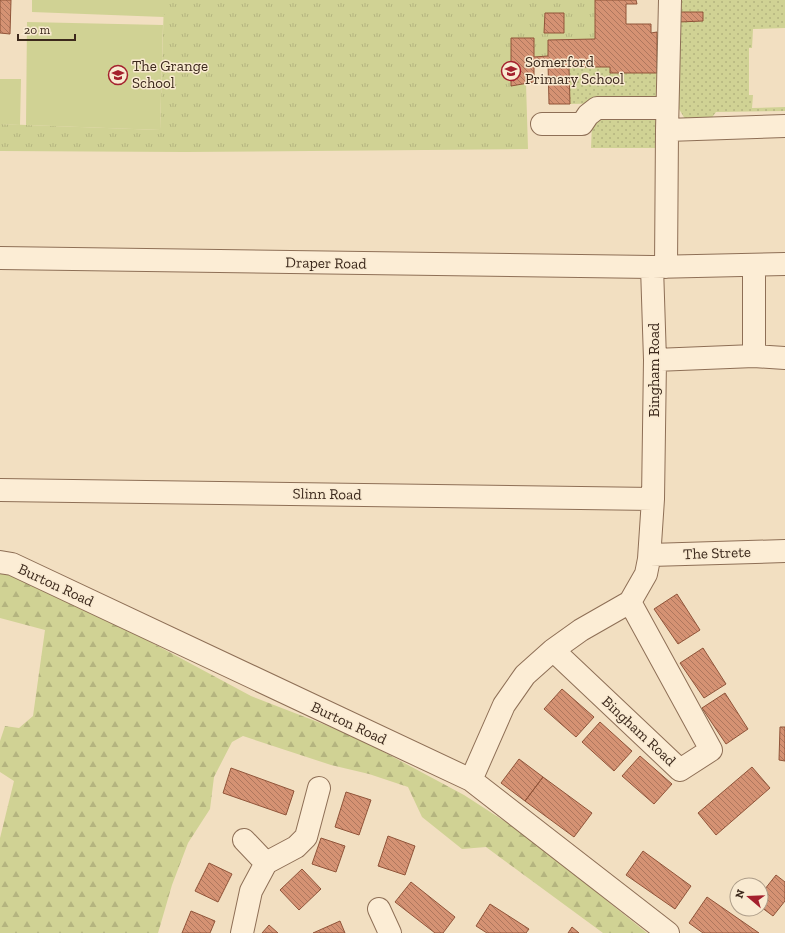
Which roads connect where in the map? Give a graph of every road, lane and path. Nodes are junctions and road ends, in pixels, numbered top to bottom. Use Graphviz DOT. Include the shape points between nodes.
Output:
graph roads {
  1 [pos="670,0"];
  2 [pos="667,108"];
  3 [pos="542,124"];
  4 [pos="785,126"];
  5 [pos="667,130"];
  6 [pos="0,258"];
  7 [pos="785,264"];
  8 [pos="754,265"];
  9 [pos="659,267"];
  10 [pos="754,356"];
  11 [pos="785,358"];
  12 [pos="655,360"];
  13 [pos="0,490"];
  14 [pos="653,499"];
  15 [pos="785,551"];
  16 [pos="650,555"];
  17 [pos="0,562"];
  18 [pos="630,602"];
  19 [pos="553,650"];
  20 [pos="470,780"];
  21 [pos="318,788"];
  22 [pos="244,840"];
  23 [pos="266,863"];
  24 [pos="380,909"];
  25 [pos="242,933"];
  26 [pos="390,933"];
  27 [pos="668,933"];
  1 -- 2 [label="street, Bingham Road"];
  2 -- 3 [label="street" via="597,108 588,114 582,124"];
  2 -- 5 [label="street, Bingham Road"];
  4 -- 5 [label="street"];
  5 -- 9 [label="street, Bingham Road"];
  6 -- 9 [label="street, Draper Road"];
  7 -- 8 [label="street"];
  8 -- 9 [label="street"];
  8 -- 10 [label="street"];
  9 -- 12 [label="street, Bingham Road"];
  10 -- 11 [label="street"];
  10 -- 12 [label="street"];
  12 -- 14 [label="street, Bingham Road"];
  13 -- 14 [label="street, Slinn Road"];
  14 -- 16 [label="street, Bingham Road"];
  15 -- 16 [label="street, The Strete"];
  16 -- 18 [label="street, Bingham Road" via="646,574"];
  17 -- 20 [label="street, Burton Road" via="12,564"];
  18 -- 19 [label="street" via="581,630"];
  18 -- 19 [label="street, Bingham Road" via="711,750 680,770"];
  19 -- 20 [label="street" via="525,675 504,705"];
  20 -- 27 [label="street, Burton Road"];
  21 -- 23 [label="street" via="306,837 296,847"];
  22 -- 23 [label="street"];
  23 -- 25 [label="street" via="251,891"];
  24 -- 26 [label="street"];
}
